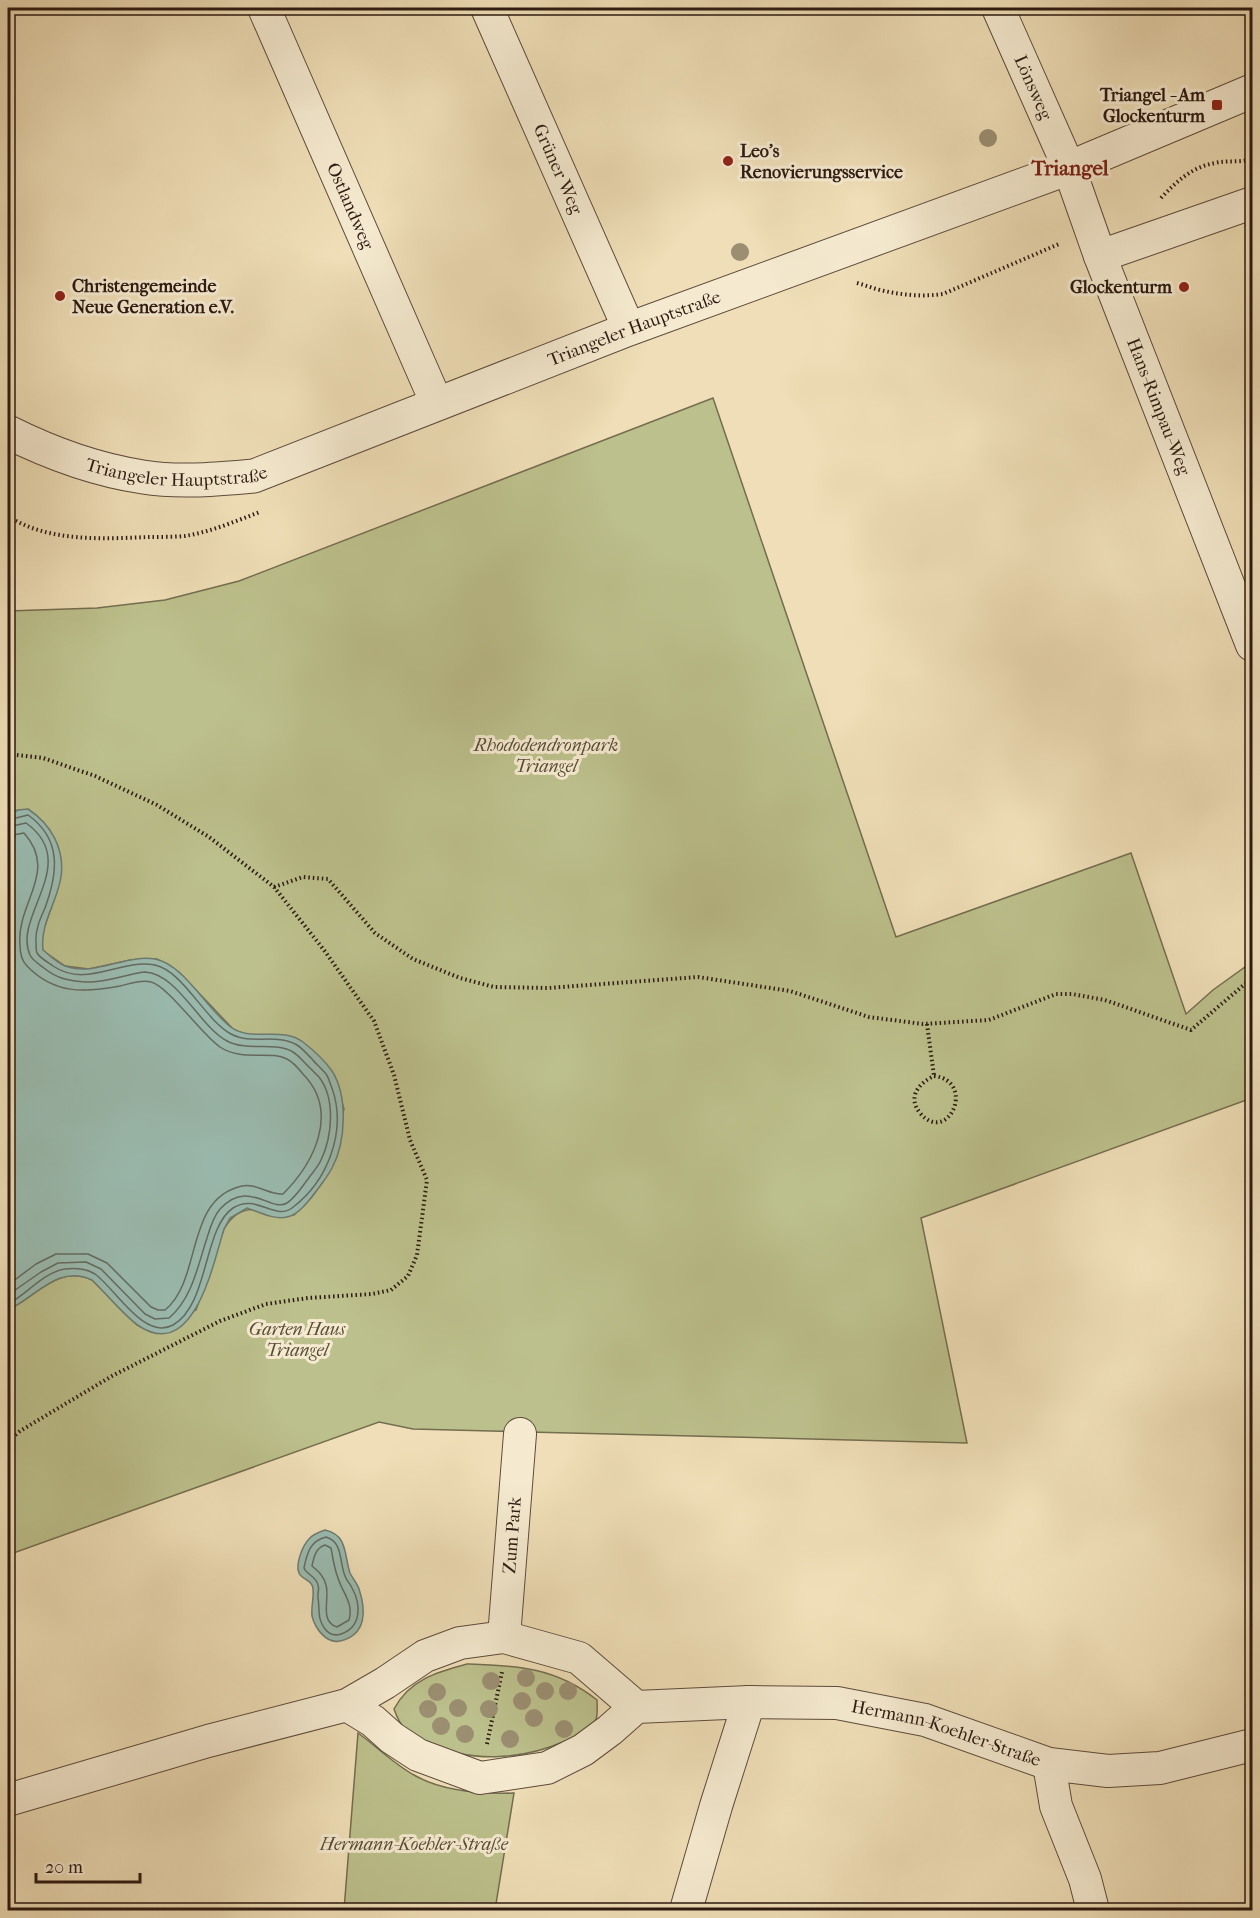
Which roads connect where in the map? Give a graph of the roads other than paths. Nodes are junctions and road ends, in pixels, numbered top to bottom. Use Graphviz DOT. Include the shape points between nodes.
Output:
graph roads {
  1 [pos="264,8"];
  2 [pos="487,8"];
  3 [pos="998,8"];
  4 [pos="1252,91"];
  5 [pos="1069,168"];
  6 [pos="1252,203"];
  7 [pos="1100,256"];
  8 [pos="629,328"];
  9 [pos="437,404"];
  10 [pos="8,432"];
  11 [pos="1252,645"];
  12 [pos="520,1434"];
  13 [pos="506,1638"];
  14 [pos="749,1702"];
  15 [pos="347,1705"];
  16 [pos="636,1707"];
  17 [pos="1252,1745"];
  18 [pos="1049,1764"];
  19 [pos="8,1800"];
  20 [pos="687,1911"];
  21 [pos="1093,1911"];
  1 -- 9 [label="street, Ostlandweg"];
  2 -- 8 [label="street, Grüner Weg"];
  3 -- 5 [label="street, Lönsweg"];
  4 -- 5 [label="street, Triangeler Hauptstraße"];
  5 -- 7 [label="street, Hans-Rimpau-Weg"];
  5 -- 8 [label="street, Triangeler Hauptstraße"];
  6 -- 7 [label="street"];
  7 -- 11 [label="street, Hans-Rimpau-Weg"];
  8 -- 9 [label="street, Triangeler Hauptstraße"];
  9 -- 10 [label="street, Triangeler Hauptstraße" via="254,476 195,480 144,477 84,463"];
  12 -- 13 [label="street, Zum Park"];
  13 -- 15 [label="street" via="460,1643 425,1656"];
  13 -- 16 [label="street" via="579,1658"];
  14 -- 16 [label="street, Hermann-Koehler-Straße"];
  14 -- 18 [label="street, Hermann-Koehler-Straße" via="837,1703 925,1720"];
  14 -- 20 [label="street"];
  15 -- 16 [label="street" via="418,1755 480,1778 547,1768 583,1750"];
  15 -- 19 [label="street"];
  17 -- 18 [label="street, Hermann-Koehler-Straße" via="1160,1768 1108,1772"];
  18 -- 21 [label="street" via="1056,1806 1085,1878"];
}
